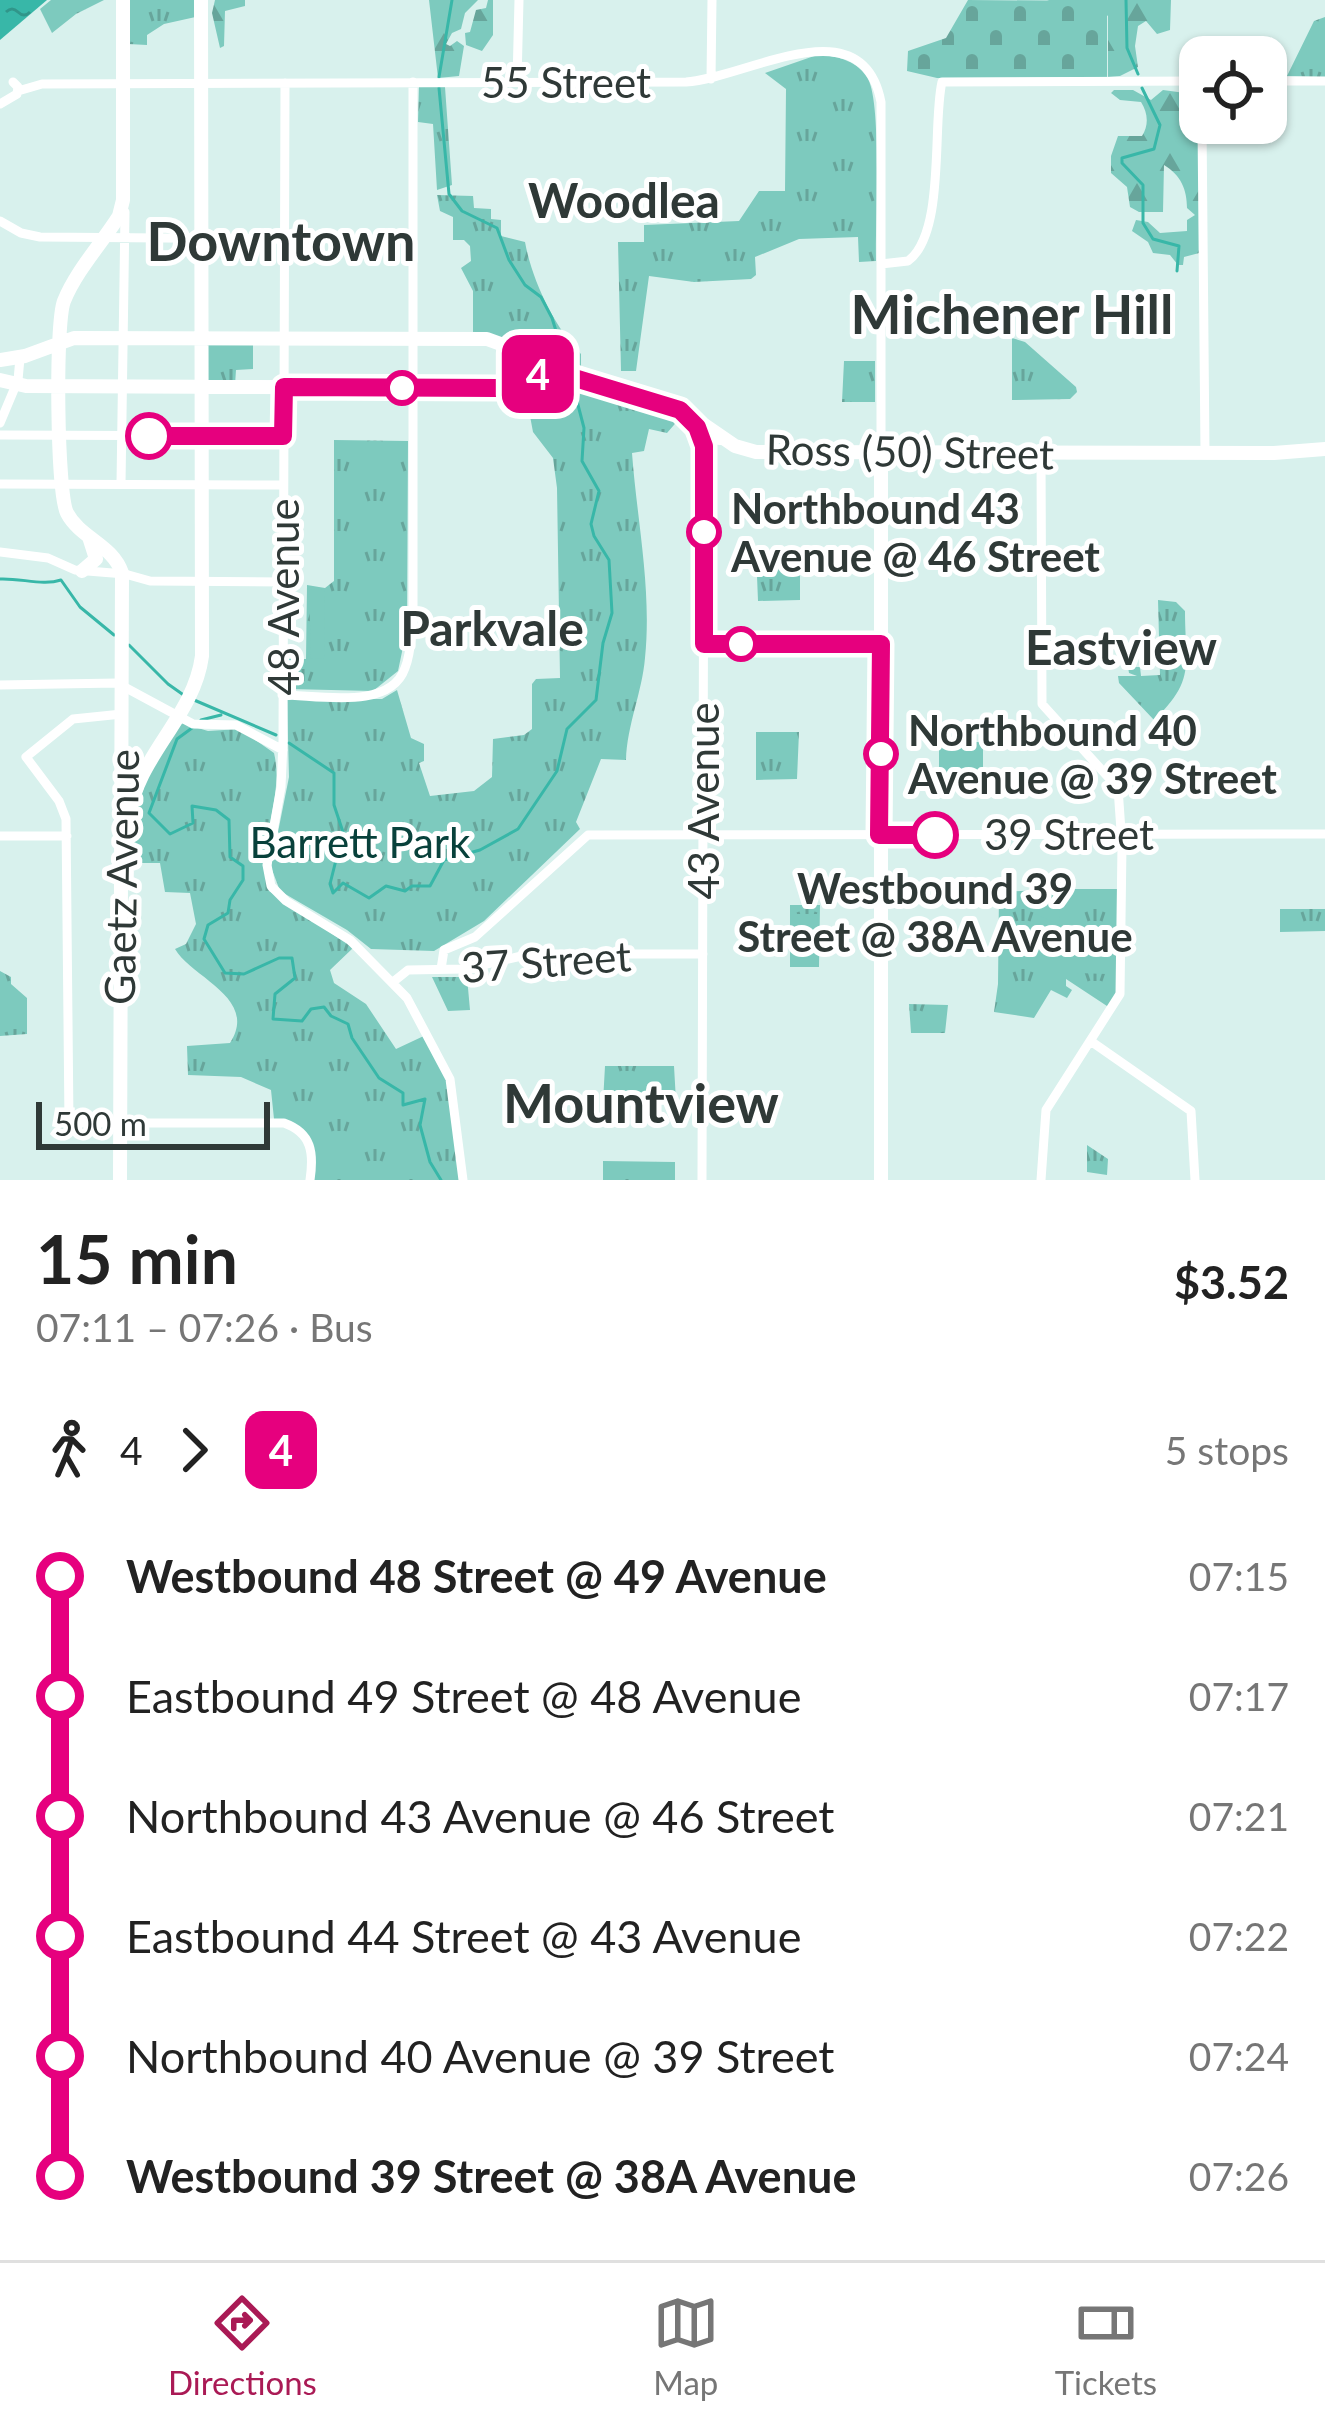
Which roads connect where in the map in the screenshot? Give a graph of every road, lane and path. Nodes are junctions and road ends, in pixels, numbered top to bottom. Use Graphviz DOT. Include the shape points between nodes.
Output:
graph roads {
  1 [pos="123,0"];
  2 [pos="201,0"];
  3 [pos="519,0"];
  4 [pos="712,0"];
  5 [pos="711,60"];
  6 [pos="748,70"];
  7 [pos="711,80"];
  8 [pos="1179,81"];
  9 [pos="1287,81"];
  10 [pos="1325,81"];
  11 [pos="123,82"];
  12 [pos="204,82"];
  13 [pos="285,82"];
  14 [pos="413,82"];
  15 [pos="517,82"];
  16 [pos="8,94"];
  17 [pos="1202,144"];
  18 [pos="0,221"];
  19 [pos="82,238"];
  20 [pos="114,238"];
  21 [pos="203,238"];
  22 [pos="284,239"];
  23 [pos="881,264"];
  24 [pos="85,267"];
  25 [pos="61,320"];
  26 [pos="122,338"];
  27 [pos="284,338"];
  28 [pos="412,338"];
  29 [pos="203,339"];
  30 [pos="61,340"];
  31 [pos="45,346"];
  32 [pos="524,351"];
  33 [pos="20,358"];
  34 [pos="0,360"];
  35 [pos="577,375"];
  36 [pos="530,377"];
  37 [pos="0,380"];
  38 [pos="17,385"];
  39 [pos="60,387"];
  40 [pos="122,387"];
  41 [pos="203,387"];
  42 [pos="284,387"];
  43 [pos="412,388"];
  44 [pos="680,410"];
  45 [pos="0,423"];
  46 [pos="703,423"];
  47 [pos="0,435"];
  48 [pos="60,435"];
  49 [pos="121,436"];
  50 [pos="203,436"];
  51 [pos="283,436"];
  52 [pos="724,439"];
  53 [pos="704,446"];
  54 [pos="1042,453"];
  55 [pos="1205,453"];
  56 [pos="1325,453"];
  57 [pos="881,454"];
  58 [pos="0,484"];
  59 [pos="61,484"];
  60 [pos="121,484"];
  61 [pos="202,484"];
  62 [pos="283,484"];
  63 [pos="99,552"];
  64 [pos="0,555"];
  65 [pos="82,572"];
  66 [pos="122,573"];
  67 [pos="202,582"];
  68 [pos="283,582"];
  69 [pos="0,685"];
  70 [pos="122,686"];
  71 [pos="283,695"];
  72 [pos="122,714"];
  73 [pos="178,716"];
  74 [pos="283,743"];
  75 [pos="32,745"];
  76 [pos="122,761"];
  77 [pos="148,763"];
  78 [pos="36,771"];
  79 [pos="1122,830"];
  80 [pos="881,832"];
  81 [pos="1325,834"];
  82 [pos="703,835"];
  83 [pos="0,836"];
  84 [pos="67,836"];
  85 [pos="703,953"];
  86 [pos="441,969"];
  87 [pos="393,982"];
  88 [pos="1092,1042"];
  89 [pos="123,1123"];
  90 [pos="123,1180"];
  91 [pos="310,1180"];
  92 [pos="463,1180"];
  93 [pos="702,1180"];
  94 [pos="877,1180"];
  95 [pos="1042,1180"];
  96 [pos="1195,1180"];
  1 -- 11 [label="main road"];
  2 -- 12 [label="main road, Gaetz Avenue"];
  3 -- 15 [label="street"];
  4 -- 5 [label="street"];
  5 -- 6 [label="street" via="720,70"];
  5 -- 7 [label="street"];
  6 -- 7 [label="street, 55 Street"];
  6 -- 23 [label="street, 55 Street" via="835,50 866,68 880,96"];
  7 -- 15 [label="street, 55 Street"];
  8 -- 23 [label="street" via="942,82 939,162 917,254"];
  9 -- 10 [label="street"];
  11 -- 12 [label="street, 55 Street"];
  11 -- 16 [label="street, 55 Street"];
  11 -- 20 [label="main road" via="122,208"];
  12 -- 13 [label="street, 55 Street"];
  12 -- 21 [label="main road, Gaetz Avenue"];
  13 -- 14 [label="street, 55 Street"];
  13 -- 22 [label="street, 48 Avenue"];
  14 -- 15 [label="street, 55 Street"];
  14 -- 28 [label="street"];
  17 -- 55 [label="street"];
  18 -- 19 [label="street" via="31,236"];
  19 -- 20 [label="street"];
  19 -- 24 [label="main road" via="90,245"];
  20 -- 21 [label="street"];
  20 -- 24 [label="main road"];
  20 -- 26 [label="street"];
  21 -- 22 [label="street"];
  21 -- 29 [label="main road, Gaetz Avenue"];
  22 -- 27 [label="street, 48 Avenue"];
  23 -- 57 [label="street"];
  24 -- 25 [label="main road"];
  25 -- 30 [label="main road"];
  25 -- 31 [label="main road"];
  26 -- 29 [label="main road, Ross (50) Street"];
  26 -- 30 [label="main road, Ross (50) Street"];
  26 -- 40 [label="street"];
  27 -- 28 [label="main road, Ross (50) Street"];
  27 -- 29 [label="main road, Ross (50) Street"];
  27 -- 42 [label="street, 48 Avenue"];
  28 -- 32 [label="main road, Ross (50) Street" via="482,338"];
  28 -- 43 [label="street"];
  29 -- 41 [label="main road, Gaetz Avenue"];
  30 -- 31 [label="main road, Ross (50) Street"];
  30 -- 39 [label="main road"];
  31 -- 33 [label="main road, Ross (50) Street"];
  32 -- 35 [label="main road, Ross (50) Street"];
  32 -- 36 [label="main road" via="539,364"];
  33 -- 34 [label="main road, Ross (50) Street"];
  33 -- 38 [label="street"];
  35 -- 36 [label="main road"];
  35 -- 44 [label="main road, Ross (50) Street"];
  36 -- 43 [label="main road" via="501,388"];
  37 -- 38 [label="main road"];
  38 -- 39 [label="main road"];
  38 -- 45 [label="street"];
  39 -- 40 [label="main road"];
  39 -- 48 [label="main road"];
  40 -- 41 [label="main road"];
  40 -- 49 [label="street"];
  41 -- 42 [label="main road"];
  41 -- 50 [label="main road, Gaetz Avenue"];
  42 -- 43 [label="main road"];
  42 -- 51 [label="street, 48 Avenue"];
  43 -- 71 [label="street" via="413,621 406,664 396,683 371,695"];
  44 -- 46 [label="main road, Ross (50) Street"];
  44 -- 53 [label="main road"];
  46 -- 52 [label="main road, Ross (50) Street"];
  46 -- 53 [label="street, 43 Avenue"];
  47 -- 48 [label="street"];
  48 -- 49 [label="street"];
  48 -- 59 [label="main road"];
  49 -- 50 [label="street"];
  49 -- 60 [label="street"];
  50 -- 51 [label="street"];
  50 -- 61 [label="main road, Gaetz Avenue"];
  51 -- 62 [label="street, 48 Avenue"];
  52 -- 53 [label="main road" via="710,436"];
  52 -- 57 [label="main road, Ross (50) Street" via="759,453"];
  53 -- 82 [label="street, 43 Avenue"];
  54 -- 55 [label="main road, Ross (50) Street"];
  54 -- 57 [label="main road, Ross (50) Street"];
  54 -- 79 [label="street" via="1042,704 1116,785"];
  55 -- 56 [label="main road, Ross (50) Street"];
  57 -- 80 [label="main road"];
  58 -- 59 [label="street"];
  59 -- 60 [label="street"];
  59 -- 63 [label="main road" via="67,512"];
  60 -- 61 [label="street"];
  61 -- 62 [label="street"];
  61 -- 67 [label="main road, Gaetz Avenue"];
  62 -- 68 [label="street, 48 Avenue"];
  63 -- 65 [label="main road"];
  63 -- 66 [label="main road" via="116,559"];
  64 -- 65 [label="street" via="35,556"];
  65 -- 66 [label="street"];
  66 -- 67 [label="street"];
  66 -- 70 [label="main road, Gaetz Avenue"];
  67 -- 68 [label="street"];
  67 -- 73 [label="main road, Gaetz Avenue" via="202,656"];
  68 -- 71 [label="street, 48 Avenue"];
  69 -- 70 [label="street"];
  70 -- 72 [label="main road, Gaetz Avenue"];
  70 -- 73 [label="street"];
  71 -- 74 [label="street, 48 Avenue"];
  72 -- 75 [label="street" via="78,717"];
  72 -- 76 [label="main road, Gaetz Avenue"];
  73 -- 74 [label="street"];
  73 -- 77 [label="main road, Gaetz Avenue"];
  74 -- 87 [label="street, 48 Avenue" via="271,886 350,940"];
  75 -- 78 [label="street"];
  75 -- 78 [label="street" via="26,757"];
  76 -- 77 [label="main road" via="133,776"];
  76 -- 89 [label="main road, Gaetz Avenue"];
  77 -- 89 [label="main road, Gaetz Avenue" via="130,812"];
  78 -- 84 [label="street" via="63,807"];
  79 -- 80 [label="street, 39 Street"];
  79 -- 81 [label="street, 39 Street"];
  79 -- 88 [label="street" via="1120,989"];
  80 -- 82 [label="street, 39 Street"];
  80 -- 94 [label="main road"];
  82 -- 85 [label="street, 43 Avenue"];
  82 -- 86 [label="street, 39 Street" via="581,840 475,937 444,950"];
  83 -- 84 [label="street"];
  84 -- 89 [label="street" via="69,1123"];
  85 -- 86 [label="street, 37 Street" via="530,953"];
  85 -- 93 [label="street, 43 Avenue"];
  86 -- 87 [label="street, 37 Street" via="408,970"];
  87 -- 92 [label="street" via="449,1075"];
  88 -- 95 [label="street" via="1046,1110"];
  88 -- 96 [label="street" via="1191,1111"];
  89 -- 90 [label="main road, Gaetz Avenue"];
  89 -- 90 [label="main road, Gaetz Avenue"];
  89 -- 91 [label="street" via="284,1123 309,1143"];
}
